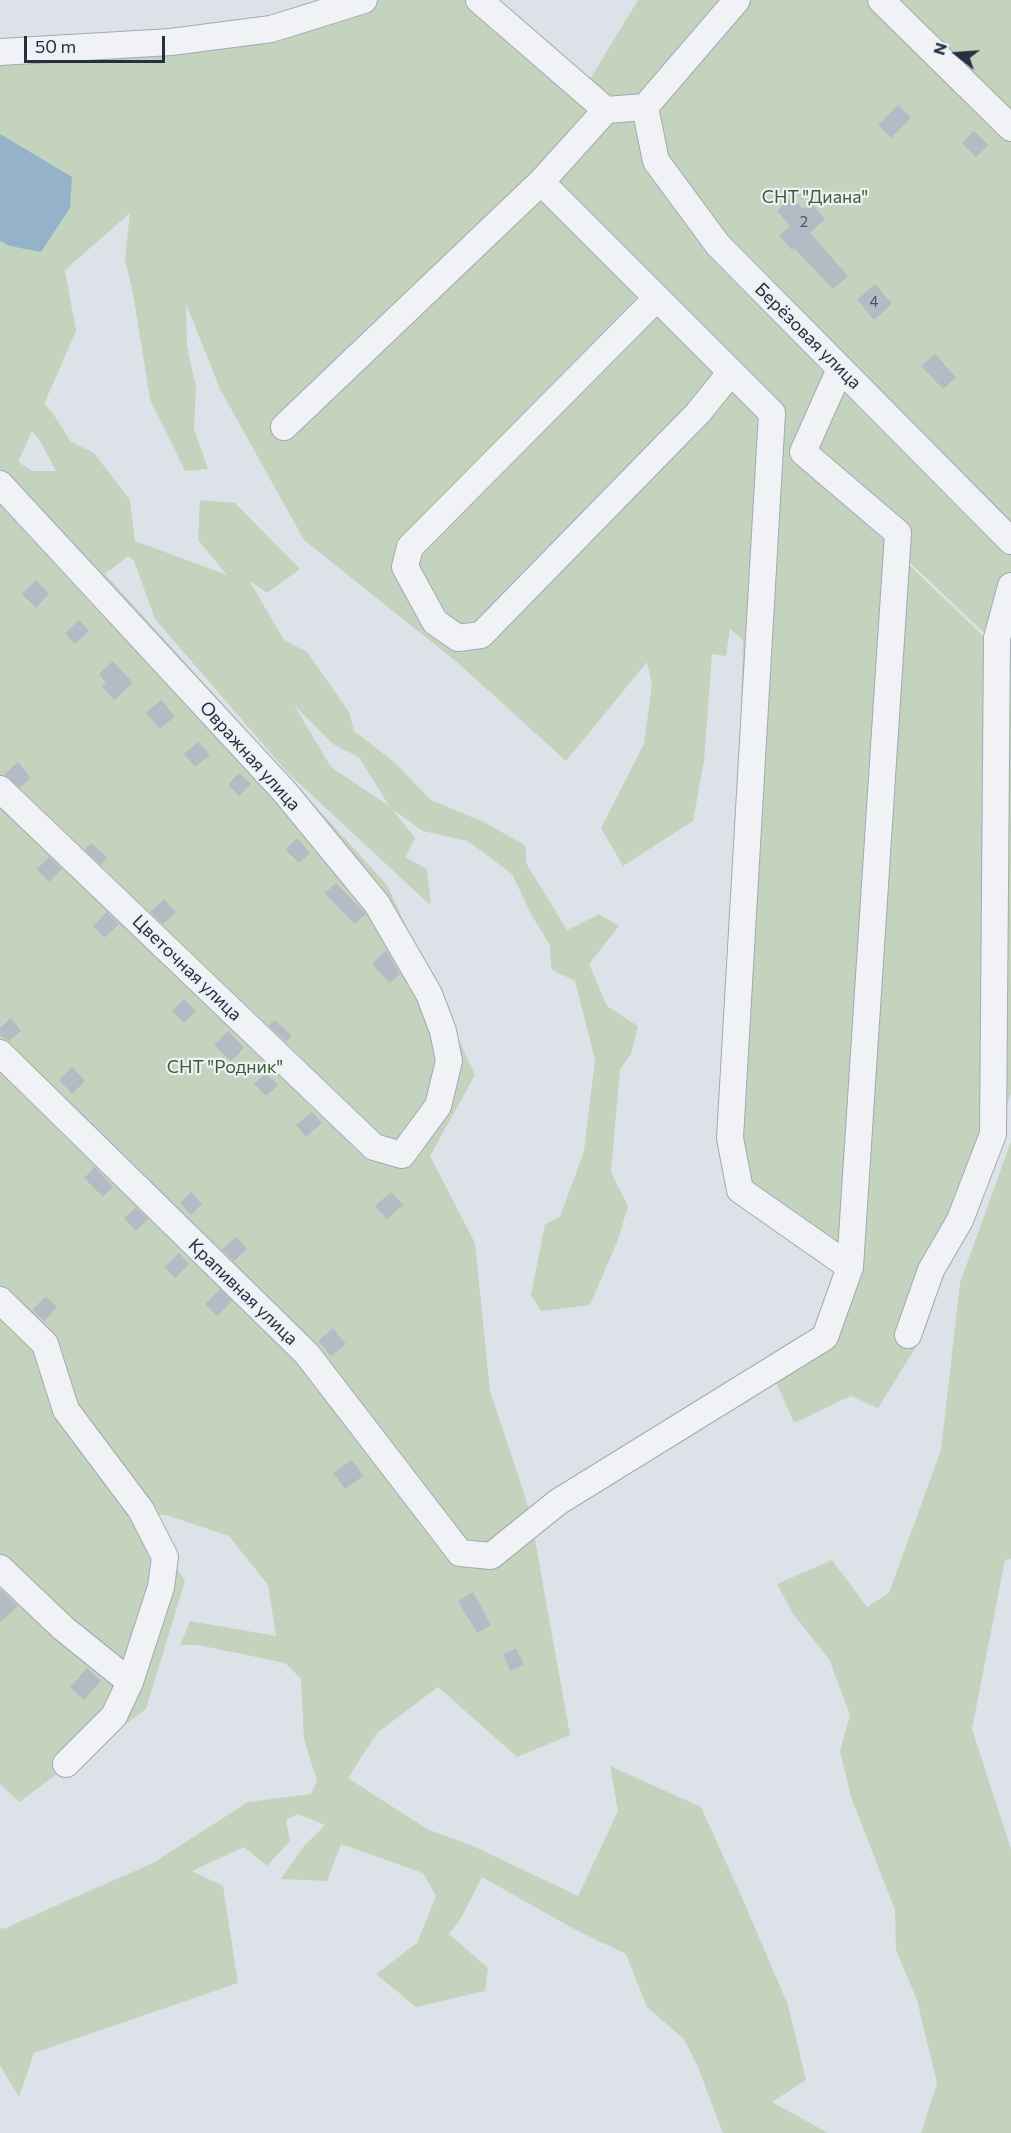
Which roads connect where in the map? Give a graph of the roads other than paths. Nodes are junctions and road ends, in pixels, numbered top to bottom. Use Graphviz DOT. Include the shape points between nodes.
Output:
graph roads {
  1 [pos="364,0"];
  2 [pos="479,0"];
  3 [pos="737,0"];
  4 [pos="881,0"];
  5 [pos="0,52"];
  6 [pos="645,106"];
  7 [pos="606,110"];
  8 [pos="1011,128"];
  9 [pos="541,182"];
  10 [pos="657,298"];
  11 [pos="840,369"];
  12 [pos="731,372"];
  13 [pos="284,427"];
  14 [pos="0,484"];
  15 [pos="1011,541"];
  16 [pos="1011,586"];
  17 [pos="0,789"];
  18 [pos="0,1053"];
  19 [pos="374,1147"];
  20 [pos="850,1267"];
  21 [pos="0,1300"];
  22 [pos="908,1335"];
  23 [pos="0,1568"];
  24 [pos="130,1682"];
  25 [pos="66,1764"];
  1 -- 5 [label="street" via="271,29 171,42"];
  2 -- 7 [label="street"];
  3 -- 6 [label="street"];
  4 -- 8 [label="street"];
  6 -- 7 [label="street"];
  6 -- 11 [label="street, Берёзовая улица" via="656,161 718,246"];
  7 -- 9 [label="street"];
  9 -- 10 [label="street"];
  9 -- 13 [label="street"];
  10 -- 12 [label="street"];
  10 -- 12 [label="street" via="410,548 405,567 435,622 458,638 482,635 698,413"];
  11 -- 15 [label="street, Берёзовая улица"];
  11 -- 20 [label="street" via="802,452 898,533"];
  12 -- 20 [label="street" via="772,414 730,1138 740,1190"];
  14 -- 19 [label="street, Овражная улица" via="284,792 377,904 429,994 449,1061 438,1106 402,1155"];
  16 -- 22 [label="street" via="997,638 993,1134 960,1220 931,1270"];
  17 -- 19 [label="street, Цветочная улица"];
  18 -- 20 [label="street, Крапивная улица" via="308,1354 460,1554 491,1556 558,1502 825,1336"];
  21 -- 24 [label="street" via="45,1344 66,1410 141,1510 165,1557 161,1587"];
  23 -- 24 [label="street" via="63,1628"];
  24 -- 25 [label="street" via="114,1716"];
}
